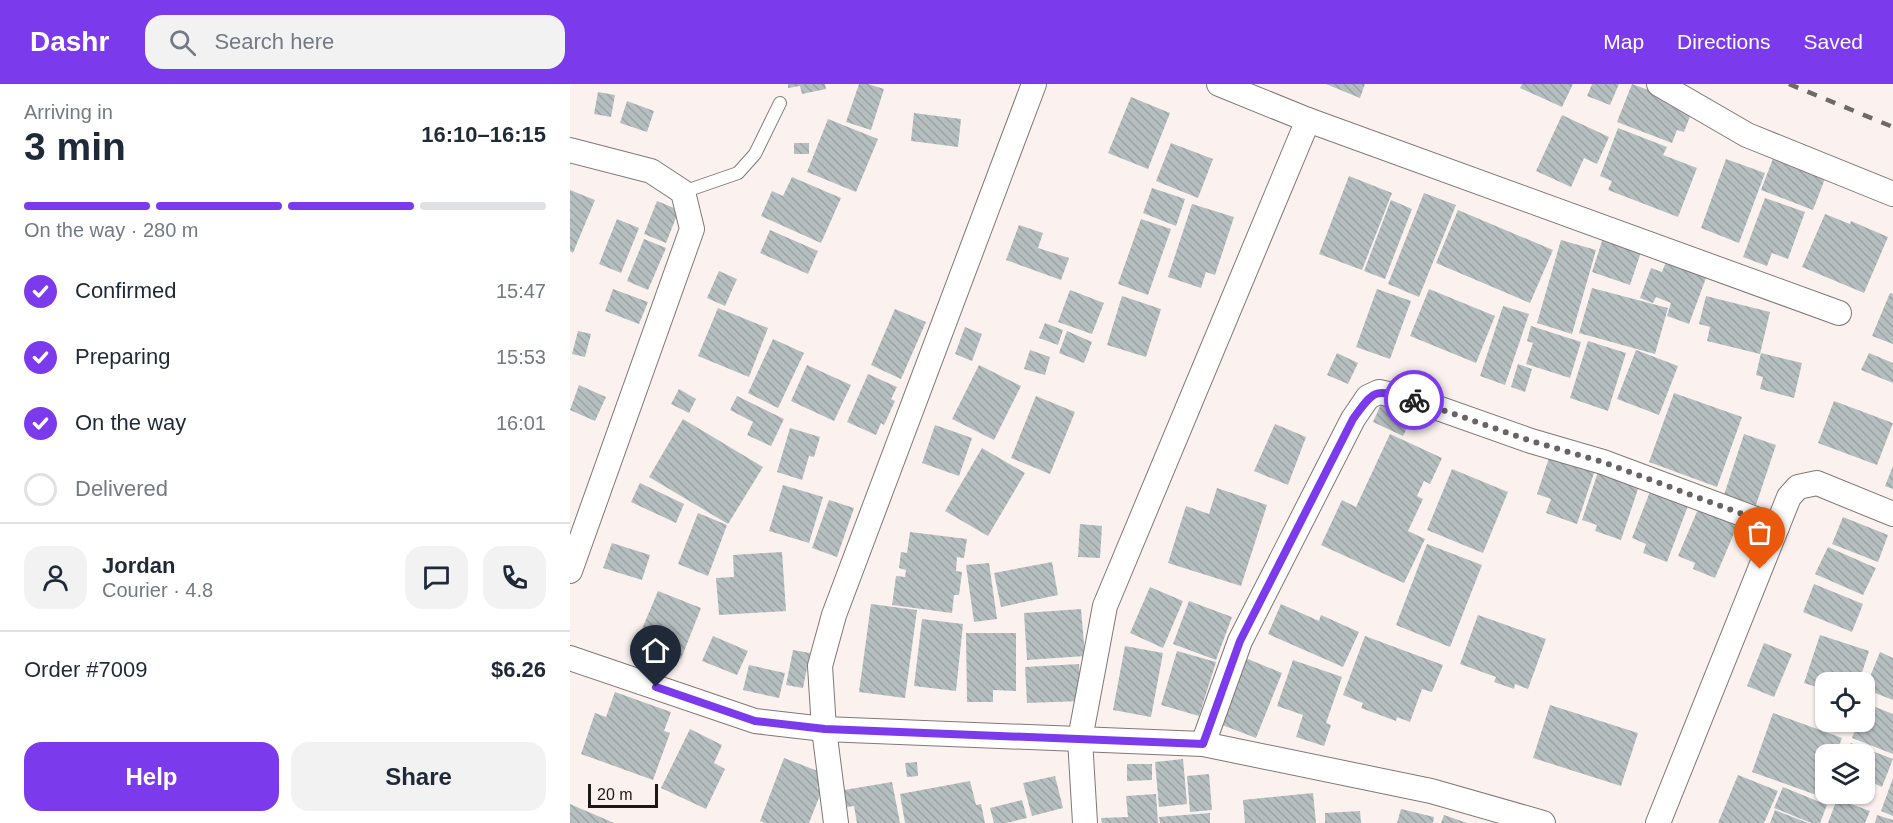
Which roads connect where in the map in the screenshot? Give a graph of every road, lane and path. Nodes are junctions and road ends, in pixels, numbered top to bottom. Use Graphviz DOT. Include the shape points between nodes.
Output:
graph roads {
  1 [pos="1035,84"];
  2 [pos="1219,84"];
  3 [pos="1659,84"];
  4 [pos="780,103"];
  5 [pos="1308,120"];
  6 [pos="570,150"];
  7 [pos="683,192"];
  8 [pos="1893,194"];
  9 [pos="1839,313"];
  10 [pos="1893,514"];
  11 [pos="1777,527"];
  12 [pos="570,571"];
  13 [pos="570,658"];
  14 [pos="825,729"];
  15 [pos="1080,739"];
  16 [pos="1203,744"];
  17 [pos="836,823"];
  18 [pos="1085,823"];
  19 [pos="1543,823"];
  20 [pos="1658,823"];
  1 -- 14 [label="street" via="834,615 820,666"];
  2 -- 5 [label="street"];
  3 -- 8 [label="street" via="1747,135"];
  4 -- 7 [label="lane" via="755,154 738,173"];
  5 -- 9 [label="street"];
  5 -- 15 [label="street" via="1105,606"];
  6 -- 7 [label="street" via="651,171"];
  7 -- 12 [label="street" via="692,229"];
  10 -- 11 [label="street" via="1817,483 1798,488 1789,497"];
  11 -- 16 [label="street" via="1603,462 1379,392 1368,397 1353,419 1240,641"];
  11 -- 20 [label="street"];
  13 -- 14 [label="street" via="755,721"];
  14 -- 15 [label="street"];
  14 -- 17 [label="street"];
  15 -- 16 [label="street"];
  15 -- 18 [label="street"];
  16 -- 19 [label="street" via="1431,790"];
}
